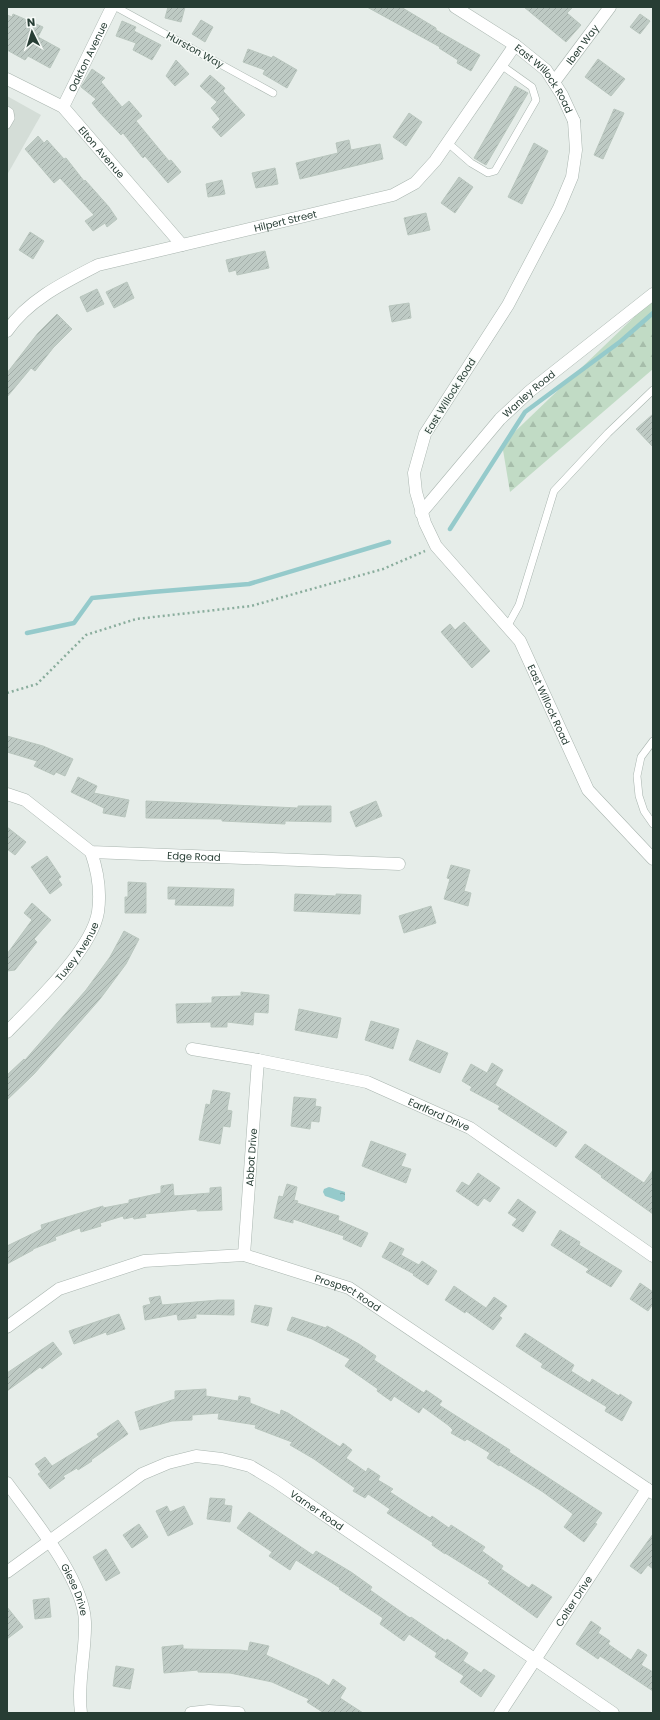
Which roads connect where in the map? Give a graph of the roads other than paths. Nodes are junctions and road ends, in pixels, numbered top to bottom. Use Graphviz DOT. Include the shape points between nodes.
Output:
graph roads {
  1 [pos="112,7"];
  2 [pos="116,7"];
  3 [pos="455,7"];
  4 [pos="610,7"];
  5 [pos="515,45"];
  6 [pos="501,65"];
  7 [pos="8,81"];
  8 [pos="554,82"];
  9 [pos="274,93"];
  10 [pos="63,107"];
  11 [pos="7,110"];
  12 [pos="7,125"];
  13 [pos="448,143"];
  14 [pos="182,245"];
  15 [pos="653,294"];
  16 [pos="7,331"];
  17 [pos="653,390"];
  18 [pos="421,513"];
  19 [pos="507,626"];
  20 [pos="653,741"];
  21 [pos="7,794"];
  22 [pos="653,824"];
  23 [pos="91,852"];
  24 [pos="653,859"];
  25 [pos="398,864"];
  26 [pos="7,1032"];
  27 [pos="192,1049"];
  28 [pos="258,1060"];
  29 [pos="244,1255"];
  30 [pos="653,1256"];
  31 [pos="7,1327"];
  32 [pos="7,1483"];
  33 [pos="650,1491"];
  34 [pos="50,1541"];
  35 [pos="7,1572"];
  36 [pos="535,1660"];
  37 [pos="81,1713"];
  38 [pos="192,1713"];
  39 [pos="239,1713"];
  40 [pos="500,1713"];
  41 [pos="613,1713"];
  1 -- 10 [label="street, Oakton Avenue"];
  2 -- 9 [label="lane, Hurston Way"];
  3 -- 5 [label="street, East Willock Road"];
  4 -- 8 [label="street, Iben Way"];
  5 -- 6 [label="street, Hilpert Street"];
  5 -- 8 [label="street, East Willock Road" via="546,70"];
  6 -- 13 [label="street, Hilpert Street"];
  6 -- 13 [label="lane" via="532,87 536,100 495,171 488,173 471,163"];
  7 -- 10 [label="street, Elton Avenue"];
  8 -- 18 [label="street, East Willock Road" via="574,121 576,150 572,177 559,208 508,305 425,434 414,473"];
  10 -- 14 [label="street, Elton Avenue"];
  11 -- 12 [label="lane" via="11,118"];
  13 -- 14 [label="street, Hilpert Street" via="415,183 393,195"];
  14 -- 16 [label="street, Hilpert Street" via="98,265 61,284 34,303"];
  15 -- 18 [label="street, Wanley Road" via="530,391 500,419"];
  17 -- 19 [label="lane" via="608,433 554,492 519,605"];
  18 -- 19 [label="street, East Willock Road" via="436,546"];
  19 -- 24 [label="street, East Willock Road" via="520,641 588,790"];
  20 -- 22 [label="lane" via="641,757 636,776 644,811"];
  21 -- 23 [label="street" via="26,800"];
  23 -- 25 [label="street, Edge Road"];
  23 -- 26 [label="street, Tuxey Avenue" via="98,873 99,889 98,912 88,939 49,988"];
  27 -- 28 [label="street, Earlford Drive"];
  28 -- 29 [label="street, Abbot Drive"];
  28 -- 30 [label="street, Earlford Drive" via="368,1082 470,1128"];
  29 -- 31 [label="street, Prospect Road" via="144,1261 59,1289"];
  29 -- 33 [label="street, Prospect Road" via="349,1288"];
  32 -- 34 [label="street, Giese Drive"];
  33 -- 36 [label="street, Colter Drive"];
  34 -- 35 [label="street, Varner Road"];
  34 -- 36 [label="street, Varner Road" via="142,1474 168,1463 196,1456 222,1459 250,1466 275,1481"];
  34 -- 37 [label="street, Giese Drive" via="80,1594 85,1621 79,1699"];
  36 -- 40 [label="street, Colter Drive"];
  36 -- 41 [label="street, Varner Road"];
  38 -- 39 [label="street" via="209,1710"];
}
